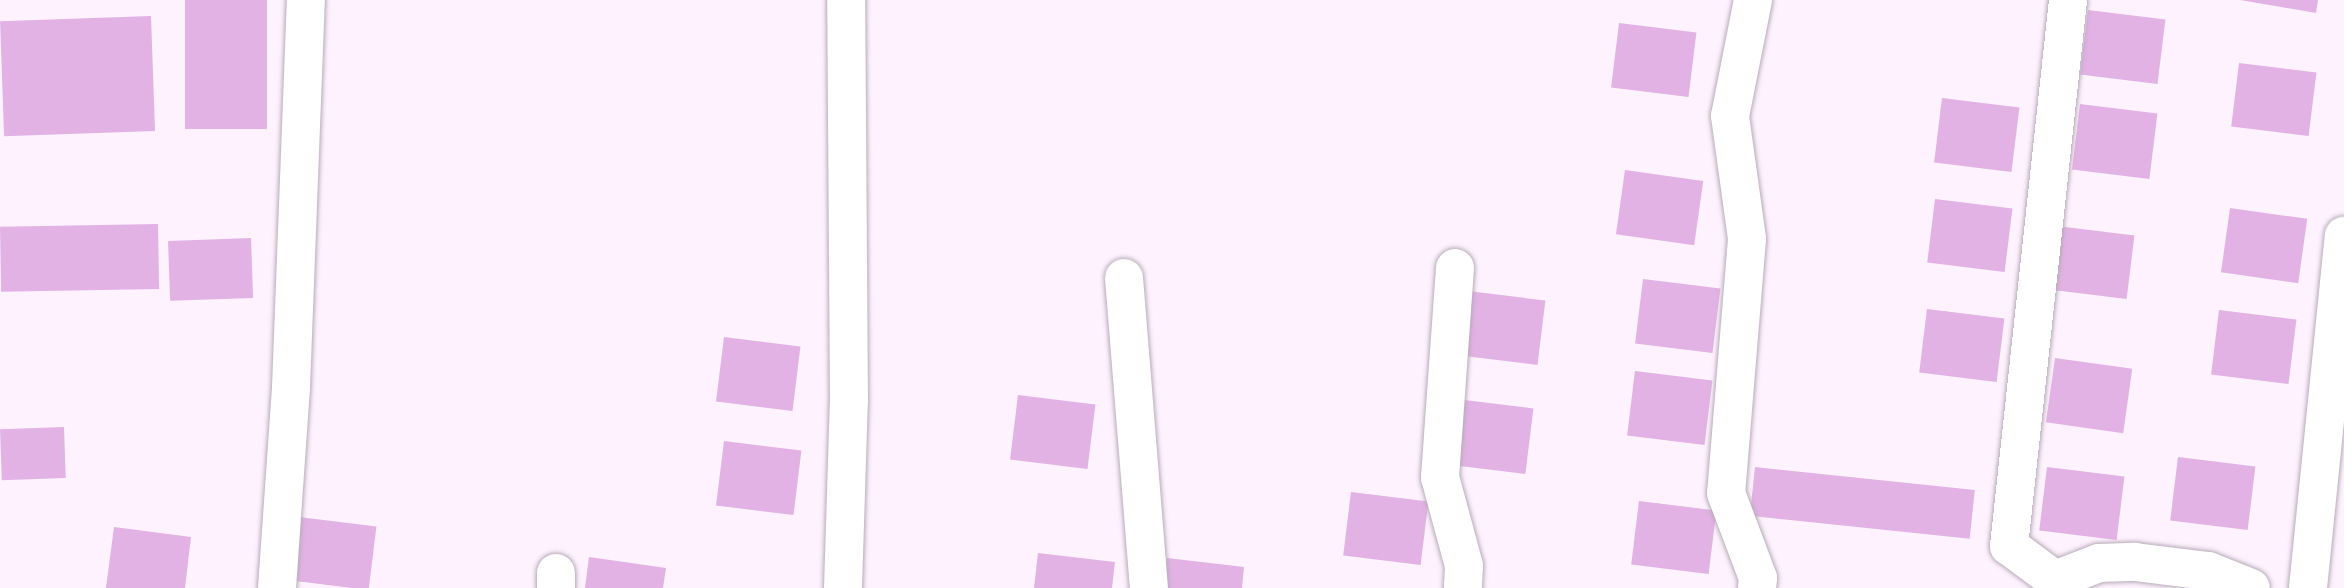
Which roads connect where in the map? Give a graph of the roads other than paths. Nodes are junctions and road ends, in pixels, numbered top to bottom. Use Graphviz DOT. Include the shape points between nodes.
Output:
graph roads {
  1 [pos="306,0"];
  2 [pos="846,0"];
  3 [pos="1753,0"];
  4 [pos="2068,0"];
  5 [pos="2344,236"];
  6 [pos="1455,268"];
  7 [pos="1124,278"];
  8 [pos="2054,584"];
  9 [pos="277,588"];
  10 [pos="843,588"];
  11 [pos="1149,588"];
  12 [pos="1462,588"];
  13 [pos="1758,588"];
  14 [pos="2251,588"];
  15 [pos="2308,588"];
  1 -- 9 [label="street" via="291,387"];
  2 -- 10 [label="street" via="849,402"];
  3 -- 13 [label="street" via="1730,116 1747,239 1726,493"];
  4 -- 8 [label="street" via="2009,546"];
  5 -- 15 [label="street"];
  6 -- 12 [label="street" via="1440,477 1464,566"];
  7 -- 11 [label="street"];
  8 -- 14 [label="street" via="2099,563 2135,562 2208,570"];
}
